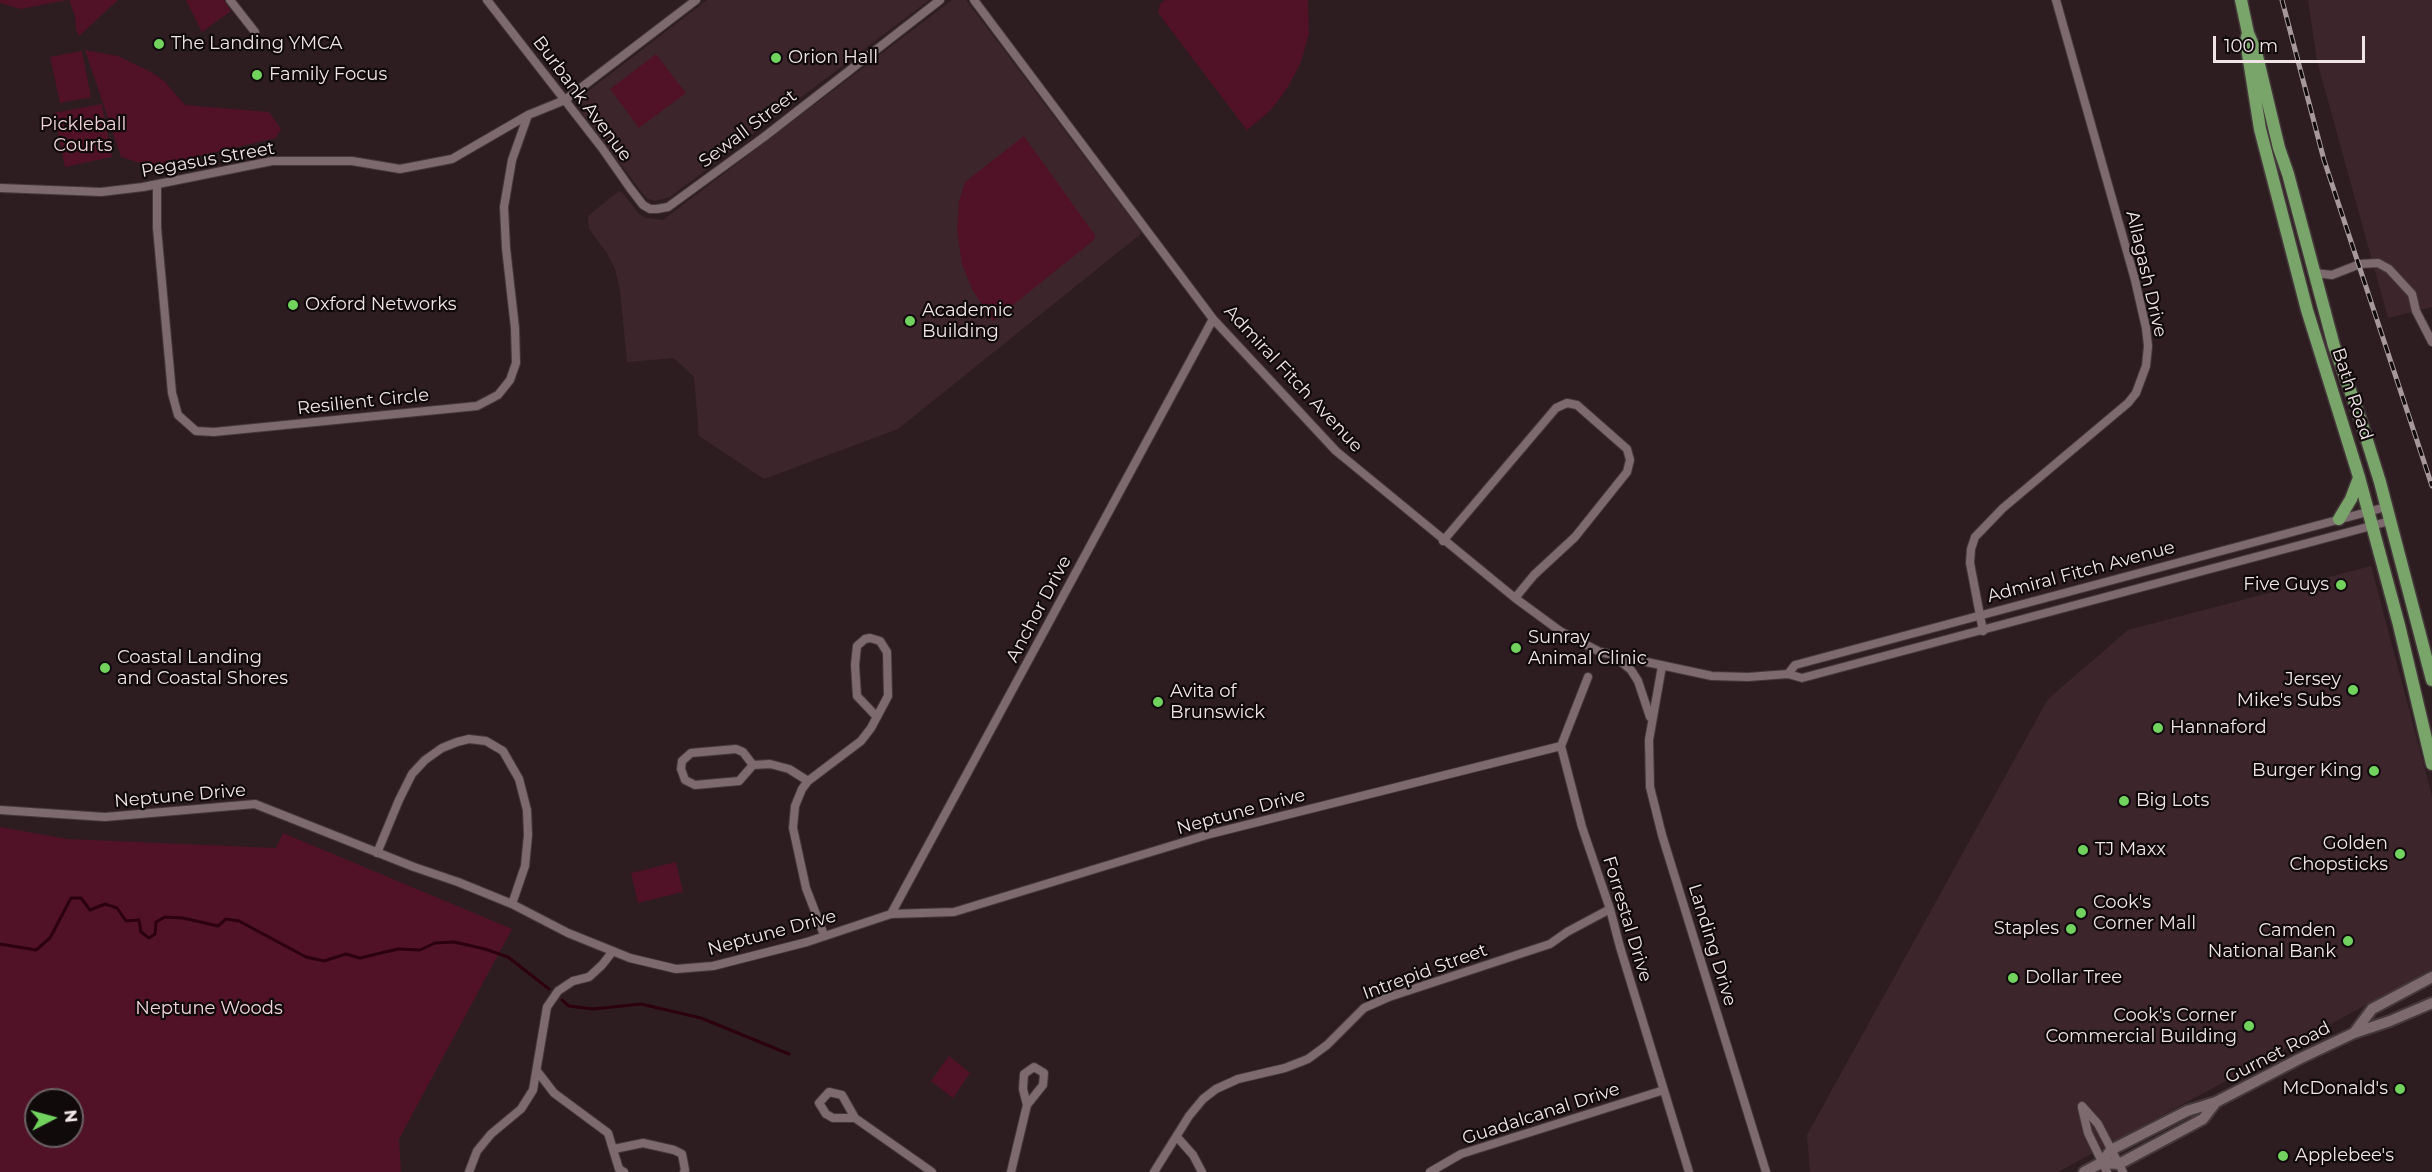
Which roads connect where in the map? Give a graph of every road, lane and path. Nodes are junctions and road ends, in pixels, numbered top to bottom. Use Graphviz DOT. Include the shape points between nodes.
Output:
graph roads {
  1 [pos="230,0"];
  2 [pos="487,0"];
  3 [pos="696,0"];
  4 [pos="940,0"];
  5 [pos="974,0"];
  6 [pos="2056,0"];
  7 [pos="2241,0"];
  8 [pos="255,32"];
  9 [pos="2248,33"];
  10 [pos="565,100"];
  11 [pos="528,115"];
  12 [pos="157,184"];
  13 [pos="0,188"];
  14 [pos="657,209"];
  15 [pos="2315,273"];
  16 [pos="1213,318"];
  17 [pos="2432,342"];
  18 [pos="2359,477"];
  19 [pos="2386,507"];
  20 [pos="2368,512"];
  21 [pos="2339,519"];
  22 [pos="2390,522"];
  23 [pos="2372,526"];
  24 [pos="1443,541"];
  25 [pos="1515,598"];
  26 [pos="1980,615"];
  27 [pos="1983,631"];
  28 [pos="1614,656"];
  29 [pos="1662,666"];
  30 [pos="1788,674"];
  31 [pos="1588,677"];
  32 [pos="2432,680"];
  33 [pos="877,717"];
  34 [pos="1651,724"];
  35 [pos="1561,746"];
  36 [pos="2432,764"];
  37 [pos="753,765"];
  38 [pos="808,781"];
  39 [pos="0,810"];
  40 [pos="377,853"];
  41 [pos="512,904"];
  42 [pos="1610,909"];
  43 [pos="891,914"];
  44 [pos="824,935"];
  45 [pos="613,951"];
  46 [pos="2432,977"];
  47 [pos="2432,1003"];
  48 [pos="2354,1033"];
  49 [pos="537,1071"];
  50 [pos="1664,1090"];
  51 [pos="2216,1102"];
  52 [pos="1027,1105"];
  53 [pos="855,1118"];
  54 [pos="1177,1137"];
  55 [pos="614,1149"];
  56 [pos="2111,1150"];
  57 [pos="2104,1167"];
  58 [pos="2121,1168"];
  59 [pos="1432,1171"];
  60 [pos="469,1172"];
  61 [pos="624,1172"];
  62 [pos="684,1172"];
  63 [pos="932,1172"];
  64 [pos="1011,1172"];
  65 [pos="1154,1172"];
  66 [pos="1202,1172"];
  67 [pos="1689,1172"];
  68 [pos="1766,1172"];
  69 [pos="2084,1172"];
  1 -- 8 [label="street"];
  2 -- 10 [label="street, Burbank Avenue"];
  3 -- 10 [label="street, Pegasus Street"];
  4 -- 14 [label="street, Sewall Street" via="764,137 668,207"];
  5 -- 16 [label="street, Admiral Fitch Avenue"];
  6 -- 26 [label="street, Allagash Drive" via="2135,280 2146,328 2146,366 2128,403 2003,508 1975,537 1970,563"];
  7 -- 9 [label="main road, Bath Road"];
  9 -- 15 [label="main road, Bath Road"];
  9 -- 18 [label="main road, Bath Road" via="2260,129 2307,310"];
  10 -- 11 [label="street, Pegasus Street"];
  10 -- 14 [label="street, Burbank Avenue" via="643,205"];
  11 -- 12 [label="street, Pegasus Street" via="452,159 400,169 352,161 272,161"];
  11 -- 12 [label="street, Resilient Circle" via="512,160 504,207 516,363 510,380 498,395 477,406 196,431 178,415 172,393 157,228"];
  12 -- 13 [label="street, Pegasus Street" via="101,192"];
  15 -- 17 [label="street" via="2332,275 2378,262 2412,294"];
  15 -- 19 [label="main road, Bath Road" via="2334,346"];
  16 -- 24 [label="street, Admiral Fitch Avenue" via="1336,451"];
  16 -- 43 [label="street, Anchor Drive"];
  18 -- 20 [label="main road, Bath Road"];
  18 -- 21 [label="main road" via="2352,499"];
  19 -- 20 [label="street, Admiral Fitch Avenue"];
  19 -- 22 [label="main road, Bath Road"];
  20 -- 21 [label="street, Admiral Fitch Avenue"];
  20 -- 23 [label="main road, Bath Road"];
  21 -- 26 [label="street, Admiral Fitch Avenue"];
  22 -- 23 [label="street, Admiral Fitch Avenue"];
  22 -- 32 [label="main road, Bath Road"];
  23 -- 27 [label="street, Admiral Fitch Avenue"];
  23 -- 36 [label="main road, Bath Road"];
  24 -- 25 [label="street, Admiral Fitch Avenue"];
  24 -- 25 [label="street" via="1556,408 1567,403 1577,405 1627,449 1627,472 1575,537"];
  25 -- 28 [label="street, Admiral Fitch Avenue" via="1560,632"];
  26 -- 27 [label="street, Allagash Drive"];
  26 -- 30 [label="street, Admiral Fitch Avenue" via="1795,665"];
  27 -- 30 [label="street, Admiral Fitch Avenue" via="1802,678"];
  28 -- 29 [label="street, Admiral Fitch Avenue"];
  28 -- 34 [label="street, Landing Drive" via="1638,681"];
  29 -- 30 [label="street, Admiral Fitch Avenue" via="1712,676"];
  29 -- 34 [label="street, Landing Drive"];
  31 -- 35 [label="street"];
  33 -- 33 [label="street" via="888,696 887,652 880,641 870,638 857,646 857,696"];
  33 -- 38 [label="street" via="861,741"];
  34 -- 68 [label="street, Landing Drive" via="1648,764 1654,810"];
  35 -- 42 [label="street, Forrestal Drive" via="1582,827"];
  35 -- 43 [label="street, Neptune Drive" via="1210,834 954,912"];
  37 -- 37 [label="street" via="736,749 691,753 682,761 681,769 685,780 695,785 739,781"];
  37 -- 38 [label="street" via="789,769"];
  38 -- 44 [label="street" via="795,806 793,828 806,888"];
  39 -- 40 [label="street, Neptune Drive" via="105,817 255,804"];
  40 -- 41 [label="street, Neptune Drive"];
  40 -- 41 [label="street" via="412,774 425,760 457,742 486,741 503,752 519,779 527,810 525,866"];
  41 -- 45 [label="street, Neptune Drive"];
  42 -- 50 [label="street, Forrestal Drive"];
  42 -- 54 [label="street, Intrepid Street" via="1550,944 1364,1008 1308,1059 1216,1089 1189,1116"];
  43 -- 44 [label="street, Neptune Drive"];
  44 -- 45 [label="street, Neptune Drive" via="712,966 676,969"];
  45 -- 49 [label="street" via="589,976 558,991 547,1006"];
  46 -- 48 [label="main road, Gurnet Road" via="2372,1009"];
  47 -- 48 [label="main road, Gurnet Road"];
  48 -- 51 [label="main road, Gurnet Road"];
  49 -- 55 [label="street" via="554,1093 608,1133"];
  49 -- 60 [label="street" via="521,1109 491,1134 477,1151"];
  50 -- 59 [label="street, Guadalcanal Drive" via="1461,1154"];
  50 -- 67 [label="street, Forrestal Drive"];
  51 -- 56 [label="main road, Gurnet Road" via="2187,1111"];
  51 -- 58 [label="main road, Gurnet Road" via="2203,1119"];
  52 -- 52 [label="street" via="1024,1074 1034,1067 1044,1073 1043,1085"];
  52 -- 64 [label="street"];
  53 -- 53 [label="street" via="842,1095 829,1092 819,1103 833,1118"];
  53 -- 63 [label="street"];
  54 -- 65 [label="street, Intrepid Street"];
  54 -- 66 [label="street"];
  55 -- 61 [label="street" via="619,1169"];
  55 -- 62 [label="street" via="643,1143 674,1150 682,1154"];
  56 -- 57 [label="main road, Gurnet Road"];
  56 -- 57 [label="street" via="2098,1124 2082,1106 2088,1133"];
  56 -- 58 [label="street"];
  57 -- 58 [label="main road"];
  57 -- 69 [label="main road, Gurnet Road"];
}
